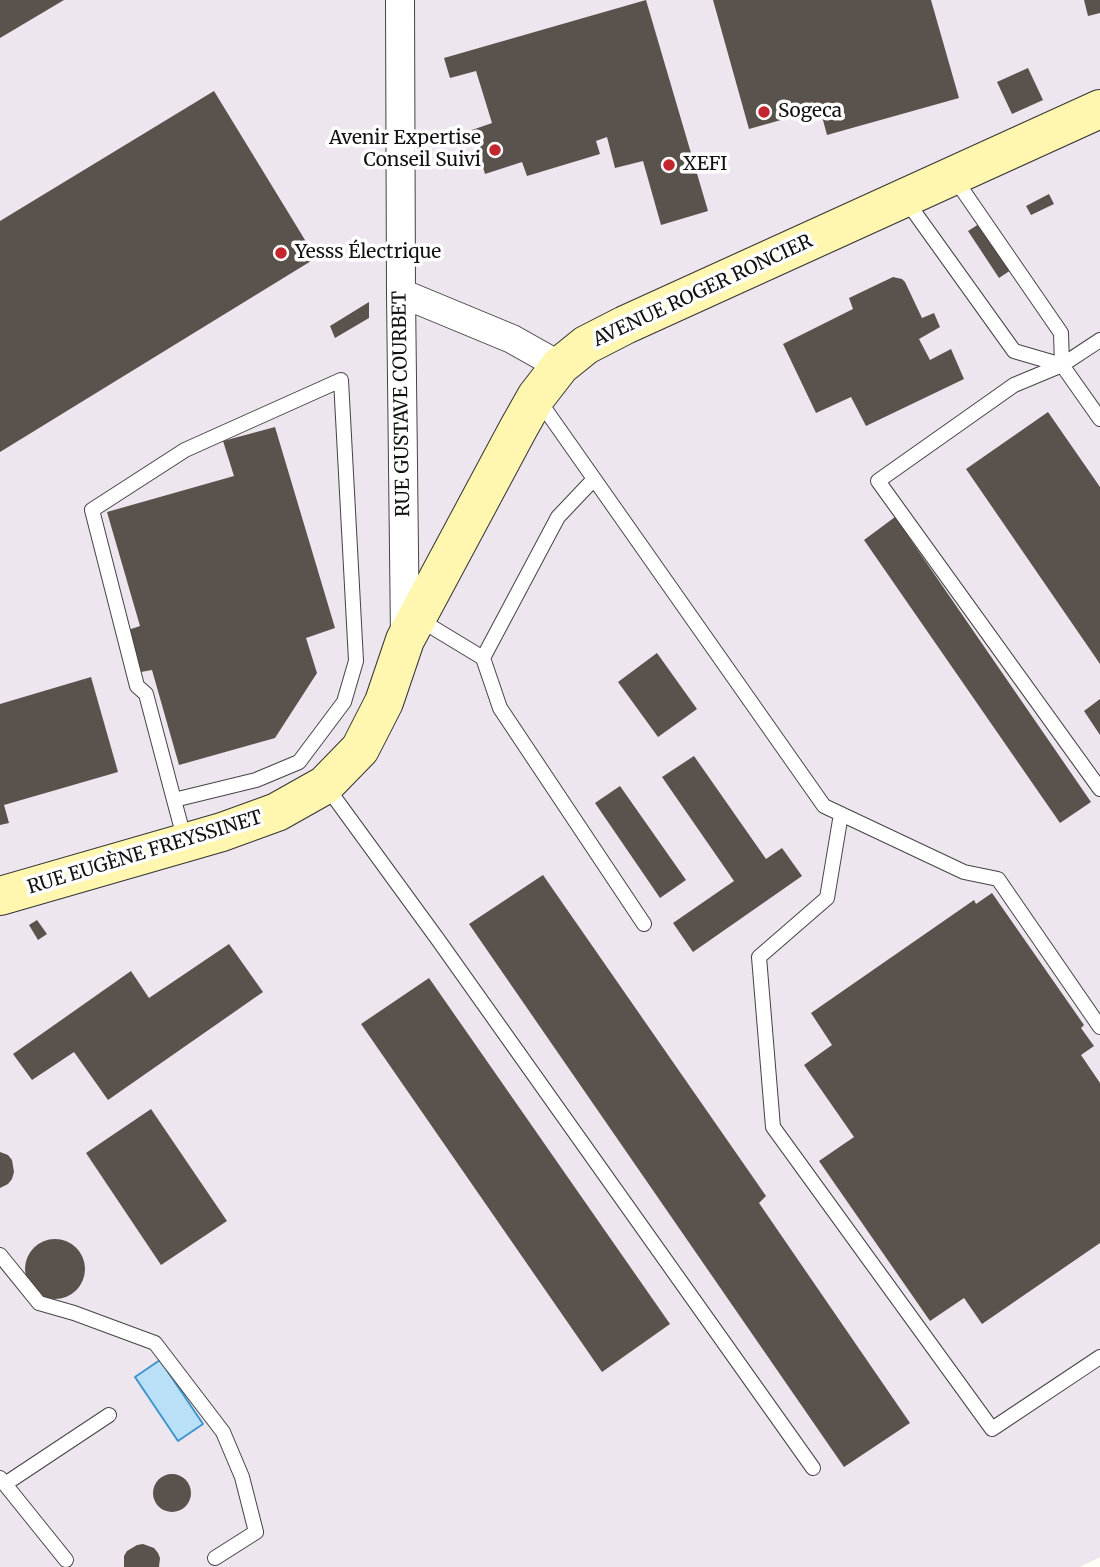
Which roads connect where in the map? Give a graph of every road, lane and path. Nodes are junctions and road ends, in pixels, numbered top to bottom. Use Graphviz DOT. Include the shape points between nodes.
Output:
graph roads {
  1 [pos="400,0"];
  2 [pos="1100,109"];
  3 [pos="953,176"];
  4 [pos="905,198"];
  5 [pos="401,293"];
  6 [pos="1100,340"];
  7 [pos="1062,365"];
  8 [pos="560,366"];
  9 [pos="536,397"];
  10 [pos="1100,419"];
  11 [pos="594,479"];
  12 [pos="411,629"];
  13 [pos="483,658"];
  14 [pos="325,785"];
  15 [pos="1100,789"];
  16 [pos="174,800"];
  17 [pos="841,814"];
  18 [pos="186,843"];
  19 [pos="0,896"];
  20 [pos="644,924"];
  21 [pos="1100,1027"];
  22 [pos="0,1255"];
  23 [pos="1100,1357"];
  24 [pos="109,1415"];
  25 [pos="813,1468"];
  26 [pos="2,1481"];
  27 [pos="215,1558"];
  28 [pos="66,1560"];
  1 -- 5 [label="street, RUE GUSTAVE COURBET"];
  2 -- 3 [label="street, AVENUE ROGER RONCIER"];
  3 -- 4 [label="street, AVENUE ROGER RONCIER"];
  3 -- 7 [label="lane" via="1061,333"];
  4 -- 7 [label="lane" via="1014,351"];
  4 -- 8 [label="street, AVENUE ROGER RONCIER" via="625,325 586,345"];
  5 -- 8 [label="street" via="512,339"];
  5 -- 12 [label="street, RUE GUSTAVE COURBET"];
  6 -- 7 [label="lane"];
  7 -- 10 [label="lane"];
  7 -- 15 [label="lane" via="1014,385 878,481"];
  8 -- 9 [label="street, AVENUE ROGER RONCIER"];
  9 -- 11 [label="lane"];
  9 -- 12 [label="street, AVENUE ROGER RONCIER"];
  11 -- 13 [label="lane" via="558,517"];
  11 -- 17 [label="lane" via="824,806"];
  12 -- 13 [label="lane"];
  12 -- 14 [label="street, RUE EUGÈNE FREYSSINET" via="384,702 360,748"];
  13 -- 20 [label="lane" via="500,708"];
  14 -- 18 [label="street, RUE EUGÈNE FREYSSINET" via="277,813"];
  14 -- 25 [label="lane"];
  16 -- 16 [label="lane" via="256,780 299,762 344,702 356,662 341,380 185,450 92,510 138,686 146,694"];
  16 -- 18 [label="lane"];
  17 -- 21 [label="lane" via="964,872 998,878"];
  17 -- 23 [label="lane" via="827,898 759,957 773,1127 992,1429"];
  18 -- 19 [label="street, RUE EUGÈNE FREYSSINET"];
  22 -- 27 [label="lane" via="39,1303 155,1343 223,1432 242,1477 256,1532"];
  24 -- 26 [label="lane"];
  26 -- 28 [label="lane"];
}
